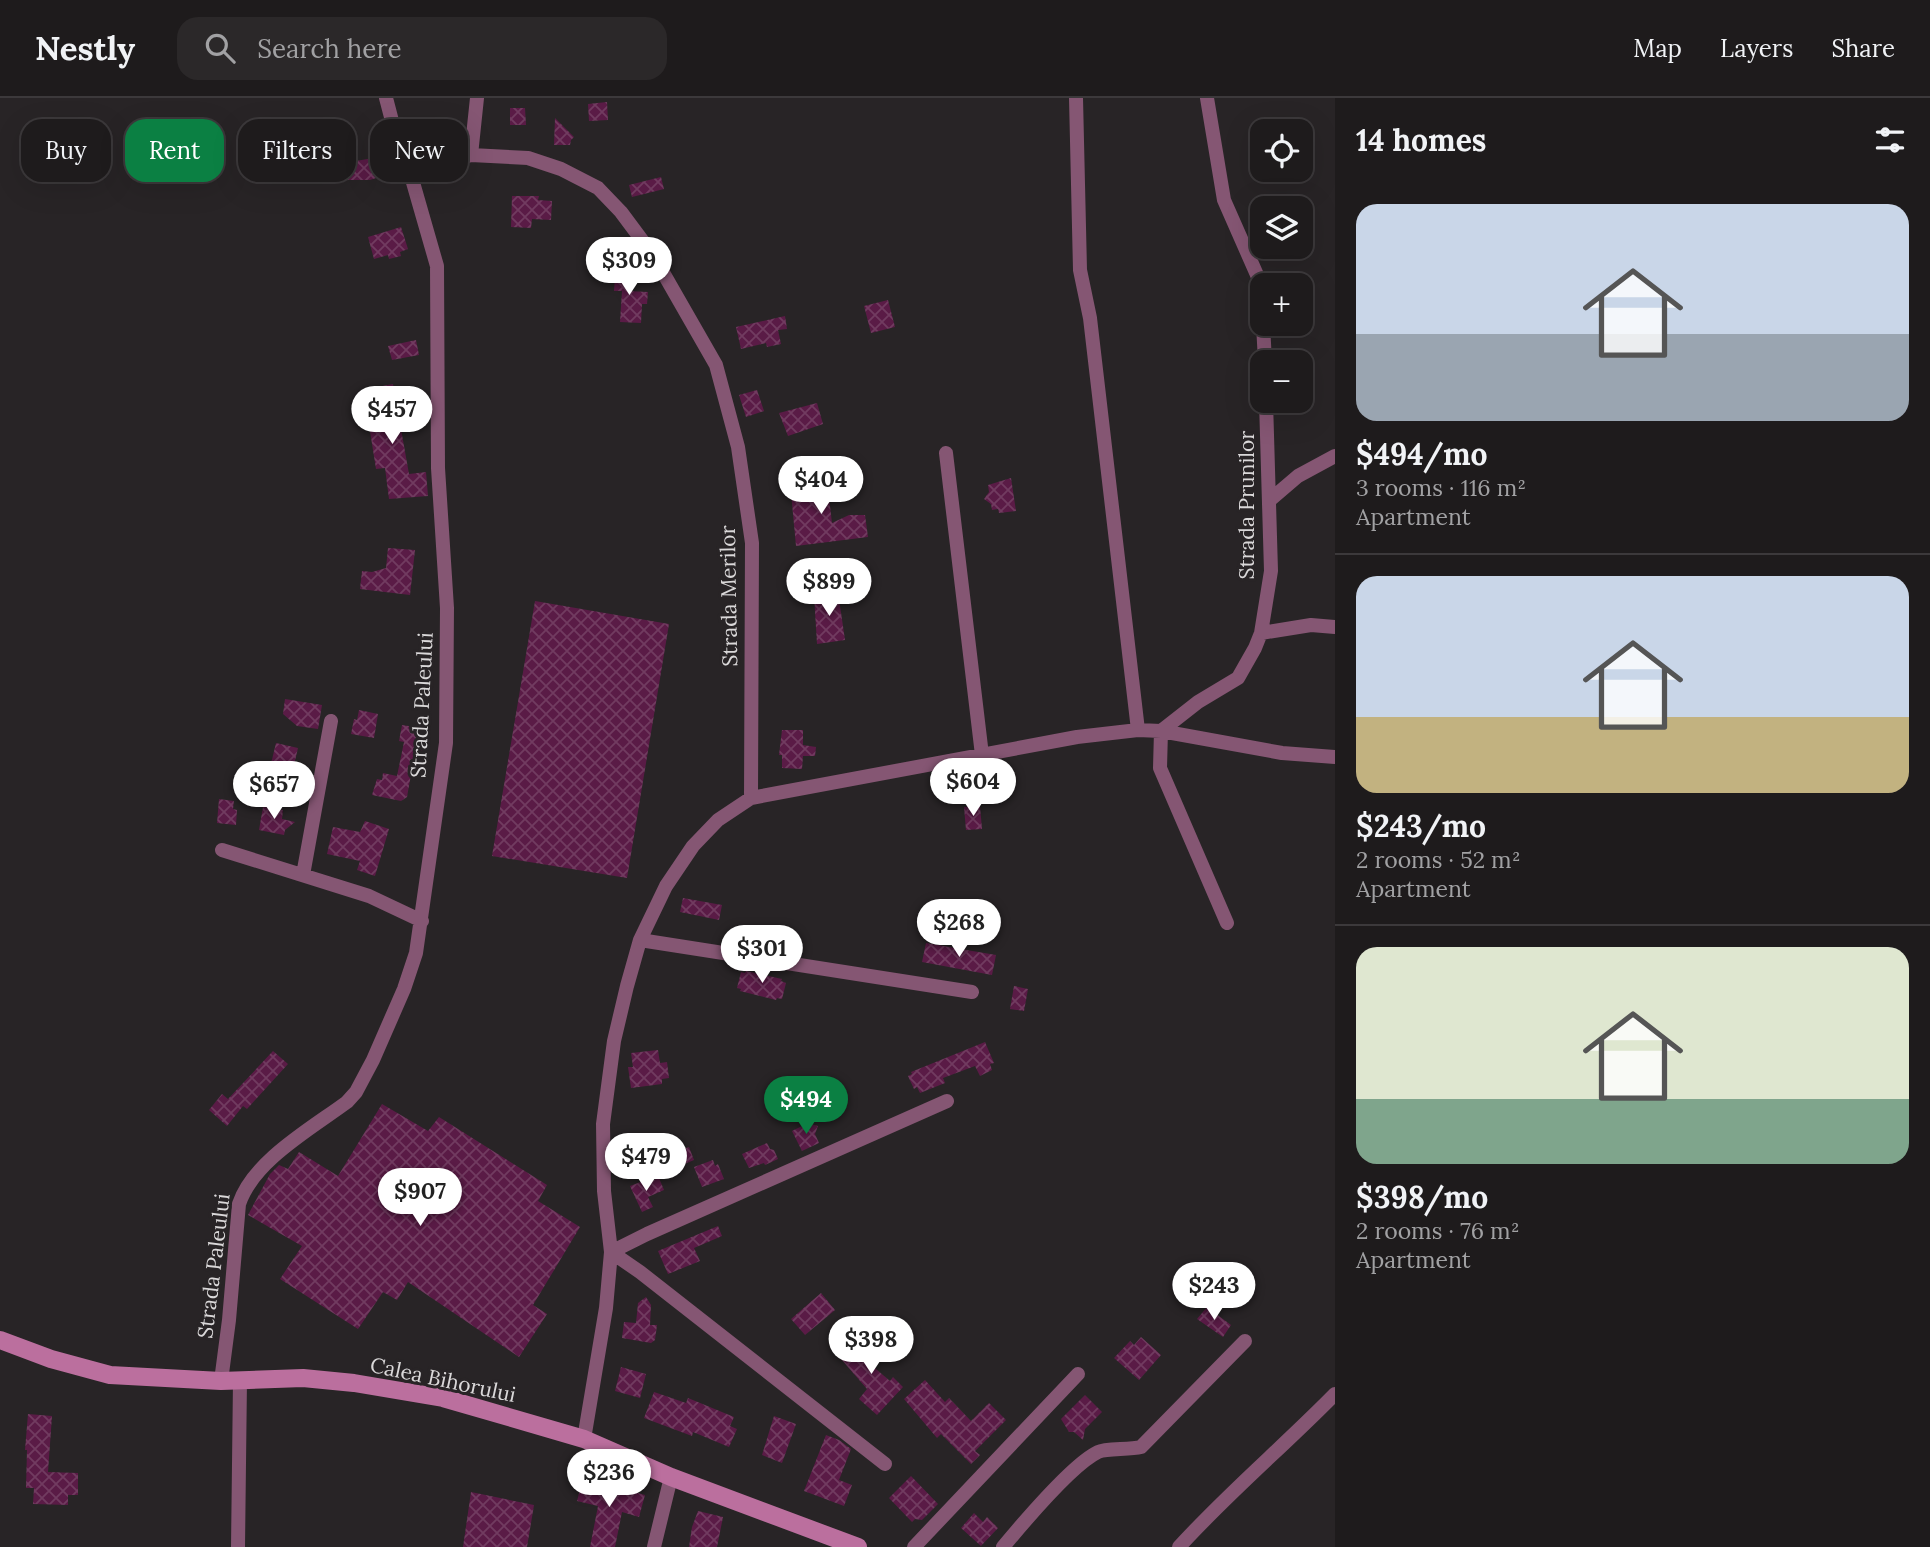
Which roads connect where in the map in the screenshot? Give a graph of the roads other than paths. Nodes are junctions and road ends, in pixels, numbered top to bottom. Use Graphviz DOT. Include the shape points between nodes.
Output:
graph roads {
  1 [pos="386,98"];
  2 [pos="477,98"];
  3 [pos="1076,98"];
  4 [pos="1207,98"];
  5 [pos="392,119"];
  6 [pos="471,155"];
  7 [pos="468,156"];
  8 [pos="413,182"];
  9 [pos="1256,273"];
  10 [pos="1266,413"];
  11 [pos="946,453"];
  12 [pos="1335,456"];
  13 [pos="1270,500"];
  14 [pos="1335,627"];
  15 [pos="1261,633"];
  16 [pos="331,721"];
  17 [pos="1139,730"];
  18 [pos="1161,731"];
  19 [pos="982,755"];
  20 [pos="1335,757"];
  21 [pos="751,798"];
  22 [pos="222,850"];
  23 [pos="303,876"];
  24 [pos="422,921"];
  25 [pos="1227,923"];
  26 [pos="640,940"];
  27 [pos="972,992"];
  28 [pos="947,1101"];
  29 [pos="611,1252"];
  30 [pos="0,1340"];
  31 [pos="1245,1341"];
  32 [pos="1078,1374"];
  33 [pos="240,1380"];
  34 [pos="220,1381"];
  35 [pos="1335,1394"];
  36 [pos="584,1439"];
  37 [pos="885,1464"];
  38 [pos="671,1477"];
  39 [pos="238,1547"];
  40 [pos="654,1547"];
  41 [pos="858,1547"];
  42 [pos="914,1547"];
  43 [pos="1003,1547"];
  44 [pos="1179,1547"];
  1 -- 5 [label="street, Strada Paleului"];
  2 -- 6 [label="street"];
  3 -- 17 [label="street" via="1080,270 1090,318"];
  4 -- 9 [label="street" via="1224,200"];
  6 -- 7 [label="street"];
  6 -- 21 [label="street, Strada Merilor" via="528,158 598,188 653,255 716,365 738,447 752,543"];
  8 -- 24 [label="street, Strada Paleului" via="437,266 438,468 447,608 446,743"];
  10 -- 13 [label="street, Strada Prunilor"];
  11 -- 19 [label="street"];
  12 -- 13 [label="street" via="1298,476"];
  13 -- 15 [label="street, Strada Prunilor" via="1271,571"];
  14 -- 15 [label="street" via="1311,625"];
  15 -- 18 [label="street, Strada Prunilor" via="1238,678"];
  16 -- 23 [label="street"];
  17 -- 18 [label="street"];
  17 -- 19 [label="street"];
  18 -- 20 [label="street" via="1282,753"];
  18 -- 25 [label="street" via="1160,768"];
  19 -- 21 [label="street"];
  21 -- 26 [label="street" via="718,820 693,846 666,886"];
  22 -- 23 [label="street"];
  23 -- 24 [label="street" via="369,896"];
  24 -- 34 [label="street, Strada Paleului" via="404,989 356,1092 256,1172 244,1189"];
  26 -- 27 [label="street"];
  26 -- 29 [label="street" via="614,1041 603,1124"];
  28 -- 29 [label="street"];
  29 -- 36 [label="street"];
  29 -- 37 [label="street"];
  30 -- 34 [label="main road, Calea Bihorului" via="110,1375"];
  31 -- 43 [label="street" via="1141,1447 1101,1450 1082,1462"];
  32 -- 42 [label="street"];
  33 -- 34 [label="main road, Calea Bihorului"];
  33 -- 36 [label="main road, Calea Bihorului" via="303,1378 443,1398"];
  33 -- 39 [label="street"];
  35 -- 44 [label="street"];
  36 -- 38 [label="main road, Calea Bihorului"];
  38 -- 40 [label="street"];
  38 -- 41 [label="main road, Calea Bihorului"];
}
